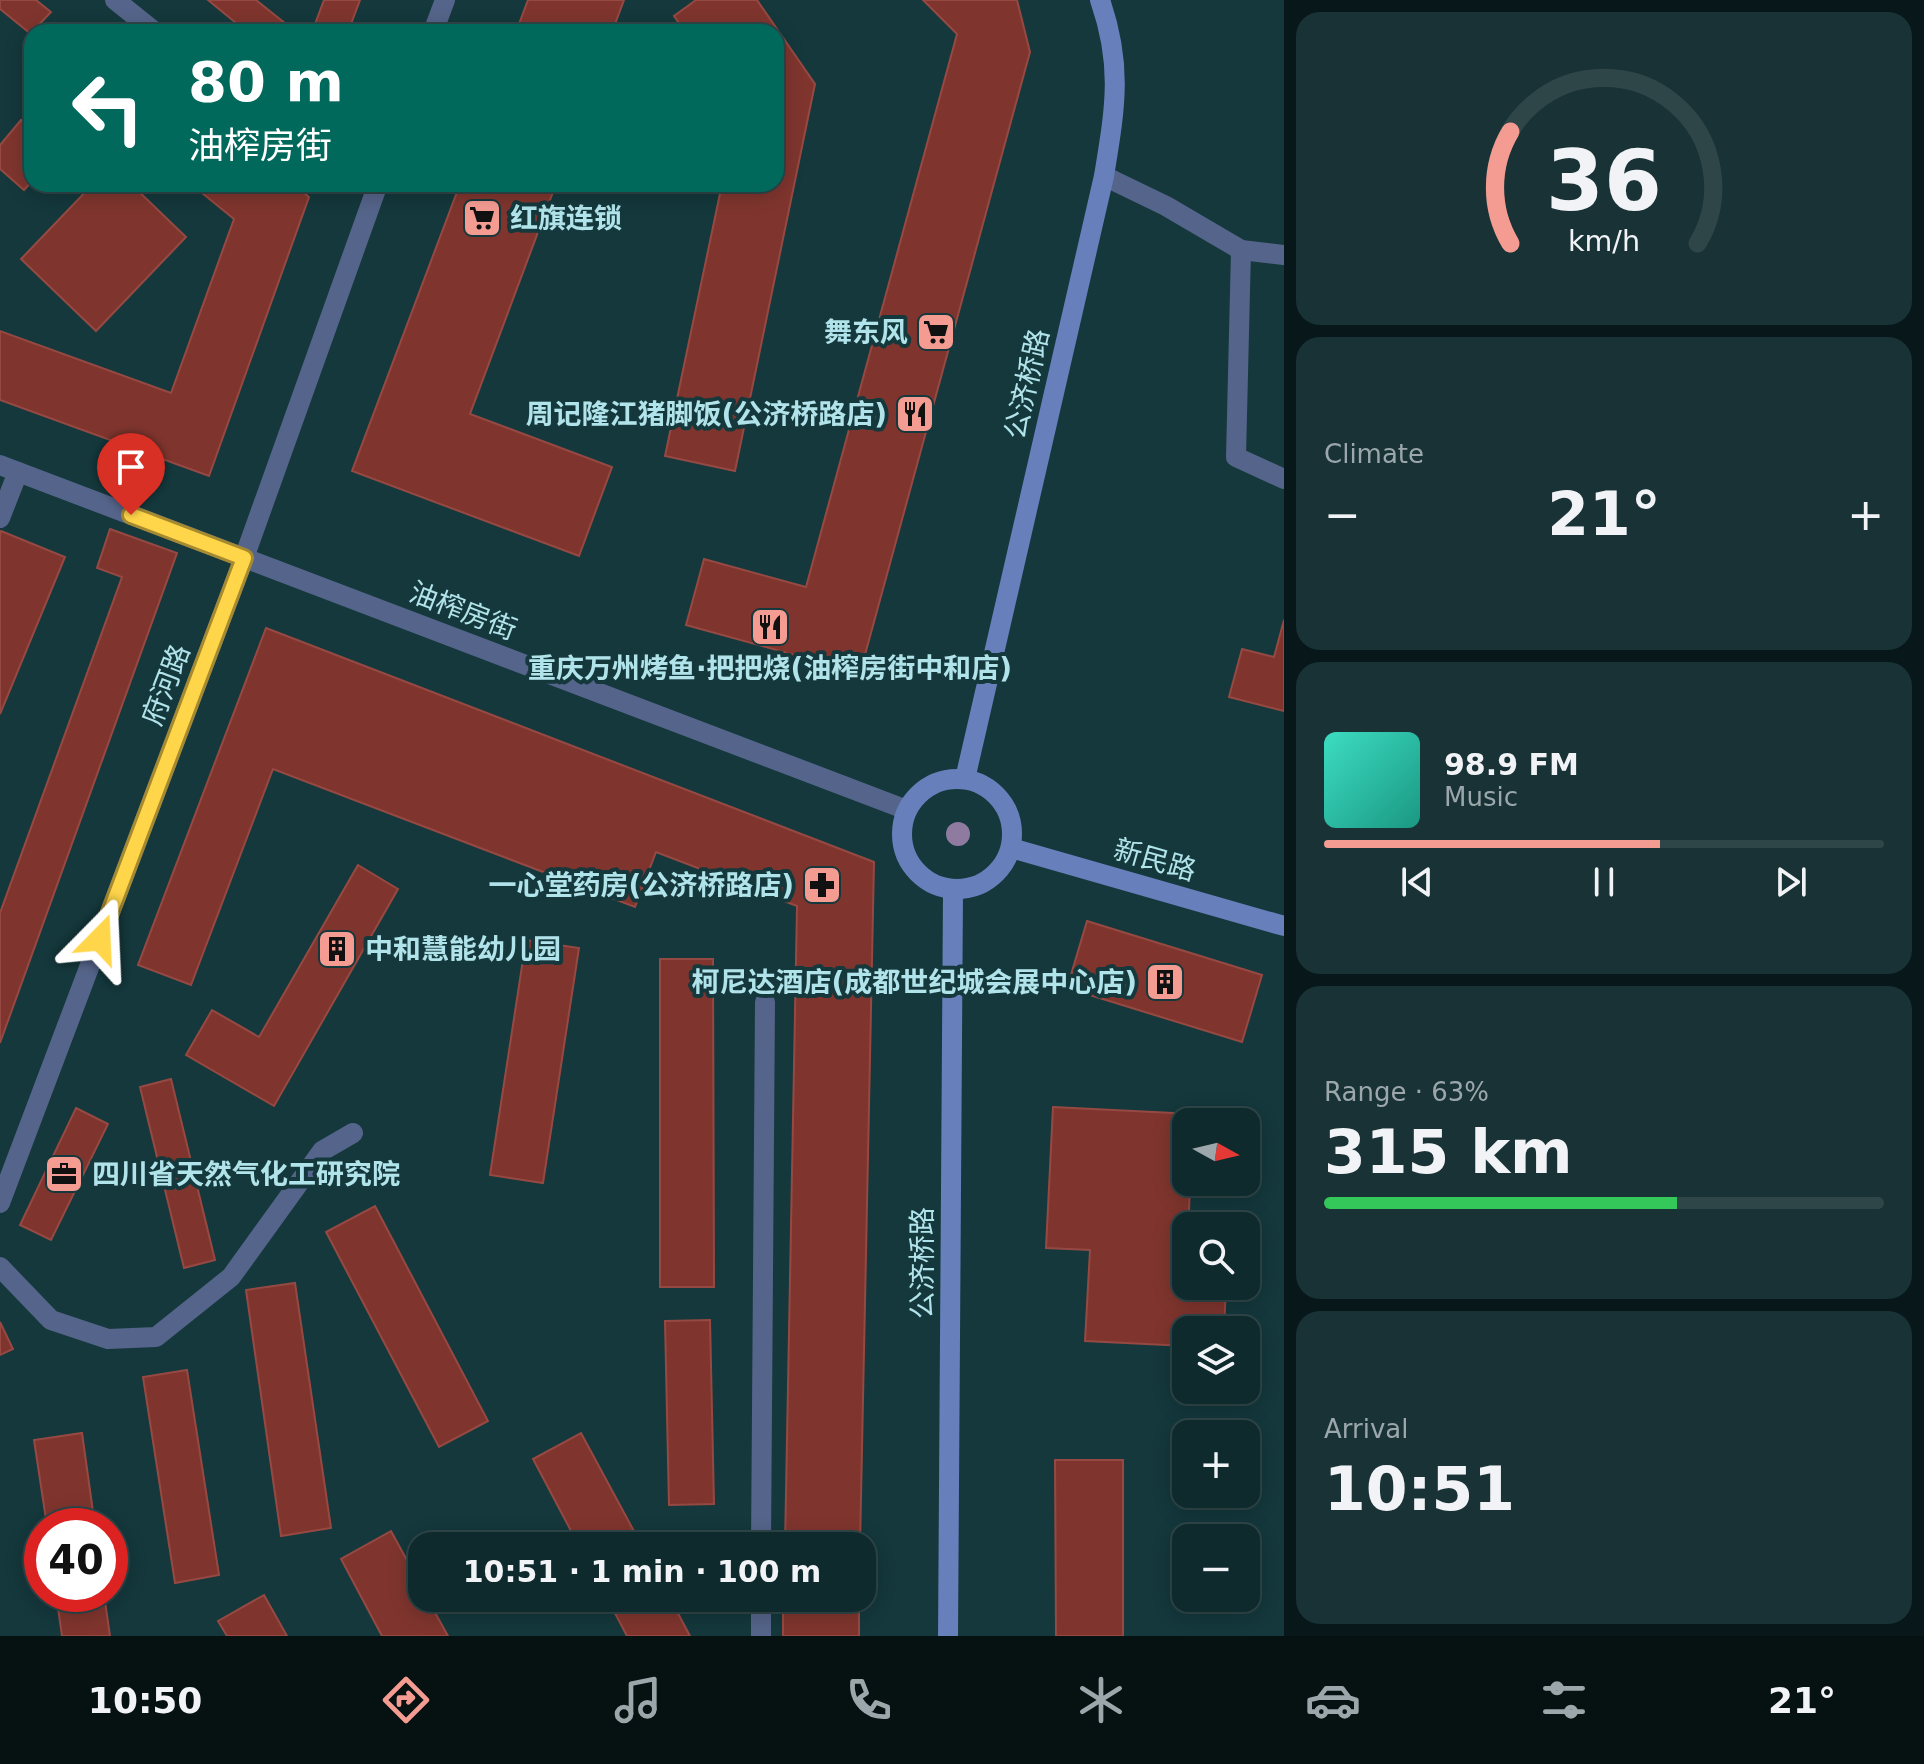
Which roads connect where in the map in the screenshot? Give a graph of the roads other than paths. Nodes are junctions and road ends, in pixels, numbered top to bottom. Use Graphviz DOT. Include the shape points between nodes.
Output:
graph roads {
  1 [pos="115,0"];
  2 [pos="445,0"];
  3 [pos="1100,0"];
  4 [pos="145,24"];
  5 [pos="436,24"];
  6 [pos="1104,176"];
  7 [pos="375,192"];
  8 [pos="1241,250"];
  9 [pos="1284,255"];
  10 [pos="9,468"];
  11 [pos="1284,479"];
  12 [pos="0,518"];
  13 [pos="244,558"];
  14 [pos="965,779"];
  15 [pos="907,810"];
  16 [pos="1011,848"];
  17 [pos="953,891"];
  18 [pos="1284,926"];
  19 [pos="765,1002"];
  20 [pos="353,1133"];
  21 [pos="0,1203"];
  22 [pos="0,1267"];
  23 [pos="761,1532"];
  24 [pos="761,1612"];
  25 [pos="761,1636"];
  26 [pos="948,1636"];
  1 -- 4 [label="street"];
  2 -- 5 [label="street"];
  3 -- 6 [label="main road, 公济桥路" via="1112,34 1117,103"];
  6 -- 8 [label="street"];
  6 -- 14 [label="main road, 公济桥路"];
  7 -- 13 [label="street, 府河路"];
  8 -- 9 [label="street"];
  8 -- 11 [label="street" via="1236,457"];
  10 -- 12 [label="street"];
  10 -- 13 [label="street, 油榨房街"];
  13 -- 15 [label="street, 油榨房街"];
  13 -- 21 [label="street, 府河路"];
  14 -- 15 [label="main road" via="931,785"];
  14 -- 16 [label="main road" via="982,784 1007,810"];
  15 -- 17 [label="main road" via="902,835 908,861 934,886"];
  16 -- 17 [label="main road" via="989,880"];
  16 -- 18 [label="main road, 新民路"];
  17 -- 26 [label="main road, 公济桥路"];
  19 -- 23 [label="street"];
  20 -- 22 [label="street" via="322,1151 231,1277 156,1337 108,1339 51,1320"];
  24 -- 25 [label="street"];
}
